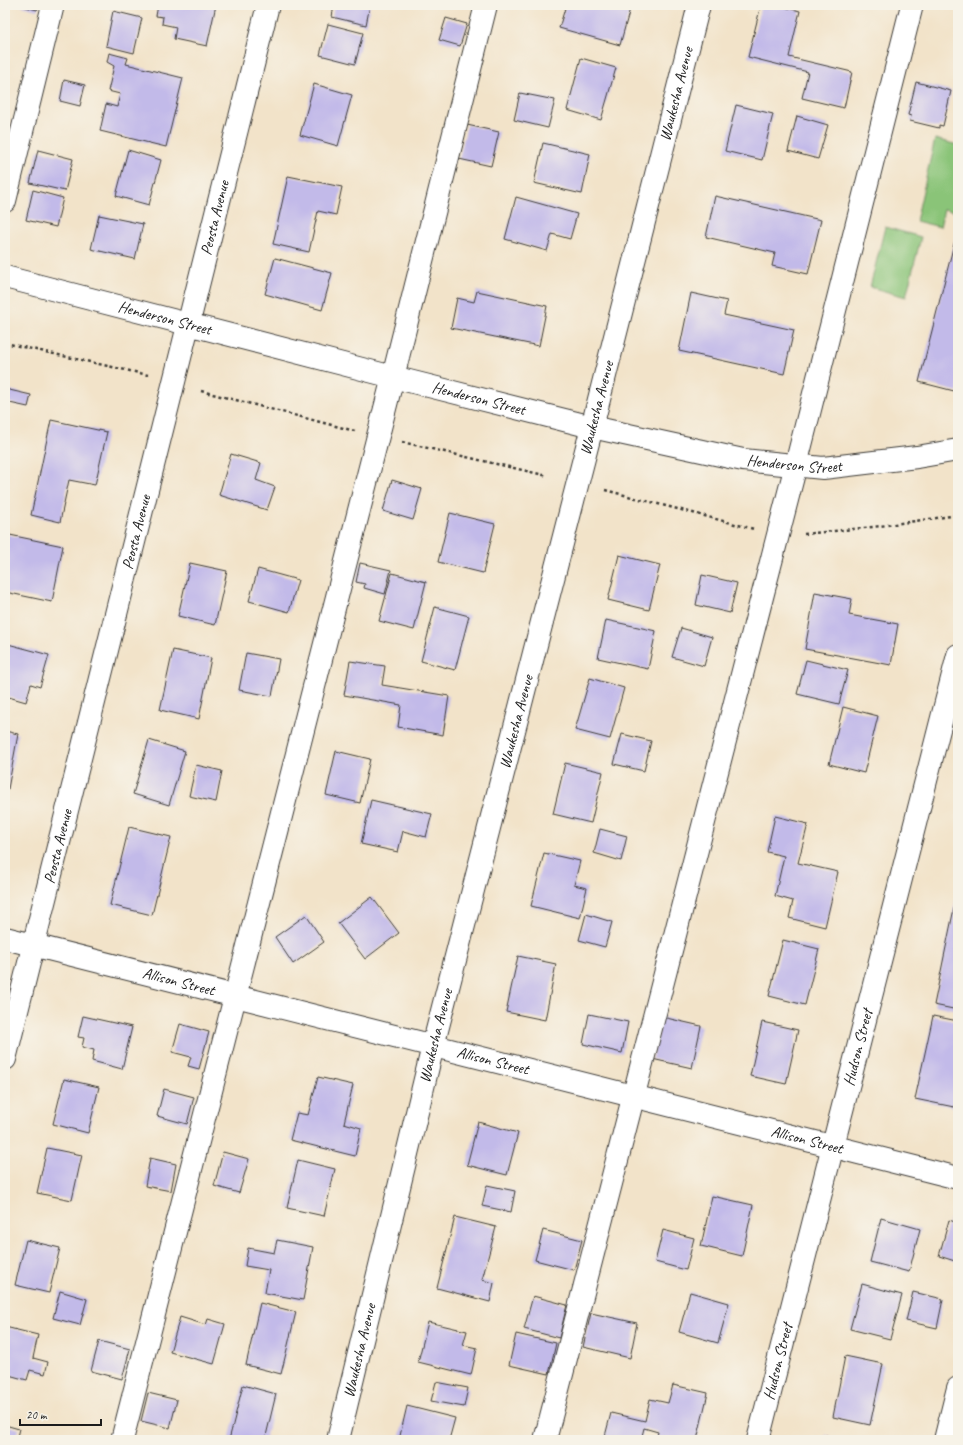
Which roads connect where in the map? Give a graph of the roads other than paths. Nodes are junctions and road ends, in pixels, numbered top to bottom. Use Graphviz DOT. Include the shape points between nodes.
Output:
graph roads {
  1 [pos="53,5"];
  2 [pos="268,5"];
  3 [pos="486,5"];
  4 [pos="699,5"];
  5 [pos="912,5"];
  6 [pos="5,201"];
  7 [pos="5,277"];
  8 [pos="188,324"];
  9 [pos="393,377"];
  10 [pos="592,427"];
  11 [pos="958,450"];
  12 [pos="796,465"];
  13 [pos="958,655"];
  14 [pos="955,679"];
  15 [pos="5,938"];
  16 [pos="33,945"];
  17 [pos="234,996"];
  18 [pos="433,1046"];
  19 [pos="5,1059"];
  20 [pos="633,1096"];
  21 [pos="832,1147"];
  22 [pos="958,1178"];
  23 [pos="958,1388"];
  24 [pos="122,1440"];
  25 [pos="338,1440"];
  26 [pos="545,1440"];
  27 [pos="758,1440"];
  28 [pos="945,1440"];
  1 -- 6 [label="street"];
  2 -- 8 [label="street, Peosta Avenue"];
  3 -- 9 [label="street"];
  4 -- 10 [label="street, Waukesha Avenue"];
  5 -- 12 [label="street"];
  7 -- 8 [label="street, Henderson Street"];
  8 -- 9 [label="street, Henderson Street"];
  8 -- 16 [label="street, Peosta Avenue"];
  9 -- 10 [label="street, Henderson Street"];
  9 -- 17 [label="street"];
  10 -- 12 [label="street, Henderson Street" via="743,460"];
  10 -- 18 [label="street, Waukesha Avenue"];
  11 -- 12 [label="street, Henderson Street" via="822,468"];
  12 -- 20 [label="street"];
  13 -- 14 [label="street, Hudson Street"];
  14 -- 21 [label="street, Hudson Street"];
  15 -- 16 [label="street, Allison Street"];
  16 -- 17 [label="street, Allison Street"];
  16 -- 19 [label="street, Peosta Avenue"];
  17 -- 18 [label="street, Allison Street"];
  17 -- 24 [label="street"];
  18 -- 20 [label="street, Allison Street"];
  18 -- 25 [label="street, Waukesha Avenue"];
  20 -- 21 [label="street, Allison Street"];
  20 -- 26 [label="street"];
  21 -- 22 [label="street, Allison Street"];
  21 -- 27 [label="street, Hudson Street"];
  23 -- 28 [label="street"];
}
